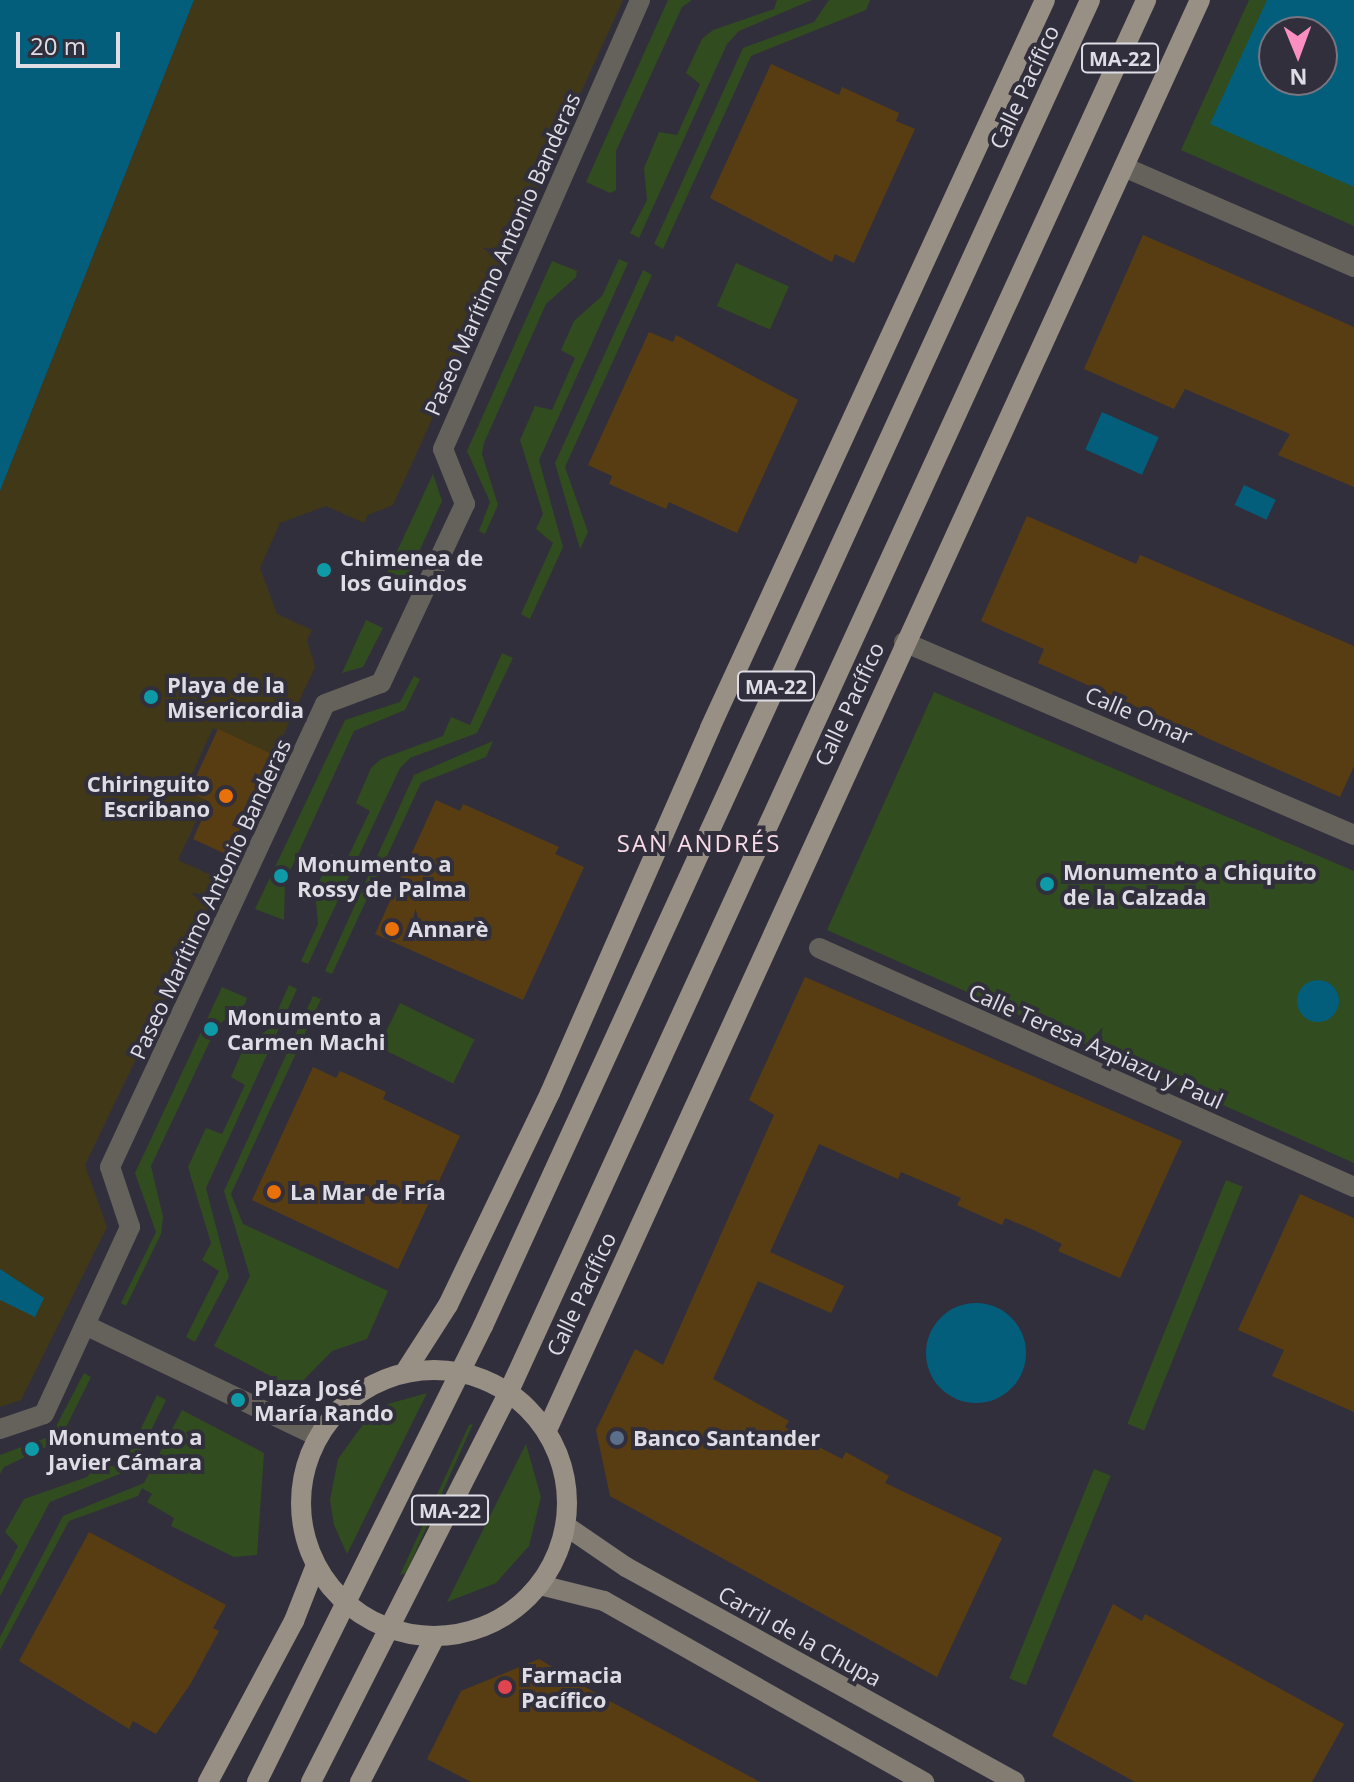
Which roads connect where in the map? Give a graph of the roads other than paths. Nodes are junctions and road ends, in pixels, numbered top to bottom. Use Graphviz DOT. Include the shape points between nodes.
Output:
graph roads {
  1 [pos="640,0"];
  2 [pos="1045,0"];
  3 [pos="1090,0"];
  4 [pos="1146,0"];
  5 [pos="1200,0"];
  6 [pos="1124,167"];
  7 [pos="1354,267"];
  8 [pos="904,642"];
  9 [pos="1354,835"];
  10 [pos="819,948"];
  11 [pos="1354,1187"];
  12 [pos="85,1325"];
  13 [pos="462,1371"];
  14 [pos="405,1372"];
  15 [pos="509,1391"];
  16 [pos="0,1429"];
  17 [pos="547,1430"];
  18 [pos="317,1436"];
  19 [pos="566,1526"];
  20 [pos="316,1565"];
  21 [pos="540,1585"];
  22 [pos="348,1606"];
  23 [pos="392,1629"];
  24 [pos="435,1637"];
  25 [pos="208,1782"];
  26 [pos="257,1782"];
  27 [pos="311,1782"];
  28 [pos="360,1782"];
  29 [pos="924,1782"];
  30 [pos="1015,1782"];
  1 -- 12 [label="street, Paseo Marítimo Antonio Banderas" via="443,449 465,504 381,683 325,704 110,1167 130,1227"];
  2 -- 14 [label="main road, Calle Pacífico" via="710,728 550,1093 448,1305"];
  3 -- 13 [label="main road, Calle Pacífico / MA-22"];
  4 -- 15 [label="main road, Calle Pacífico / MA-22"];
  5 -- 6 [label="main road, Calle Pacífico"];
  6 -- 7 [label="street"];
  6 -- 8 [label="main road, Calle Pacífico"];
  8 -- 9 [label="street, Calle Omar"];
  8 -- 17 [label="main road, Calle Pacífico"];
  10 -- 11 [label="street, Calle Teresa Azpiazu y Paul"];
  12 -- 16 [label="street, Paseo Marítimo Antonio Banderas" via="44,1414"];
  12 -- 18 [label="street"];
  13 -- 14 [label="main road"];
  13 -- 15 [label="main road"];
  13 -- 22 [label="main road, Calle Pacífico / MA-22"];
  14 -- 18 [label="main road" via="370,1385 341,1407"];
  15 -- 17 [label="main road"];
  15 -- 23 [label="main road, Calle Pacífico / MA-22"];
  17 -- 19 [label="main road" via="563,1464 569,1501"];
  18 -- 20 [label="main road" via="302,1478 302,1523"];
  19 -- 21 [label="main road"];
  19 -- 30 [label="main road, Carril de la Chupa" via="626,1567"];
  20 -- 22 [label="main road"];
  20 -- 25 [label="main road" via="294,1621"];
  21 -- 24 [label="main road" via="507,1618 474,1632"];
  21 -- 29 [label="main road" via="604,1601"];
  22 -- 23 [label="main road"];
  22 -- 26 [label="main road, Calle Pacífico / MA-22"];
  23 -- 24 [label="main road"];
  23 -- 27 [label="main road, Calle Pacífico / MA-22"];
  24 -- 28 [label="main road"];
}
